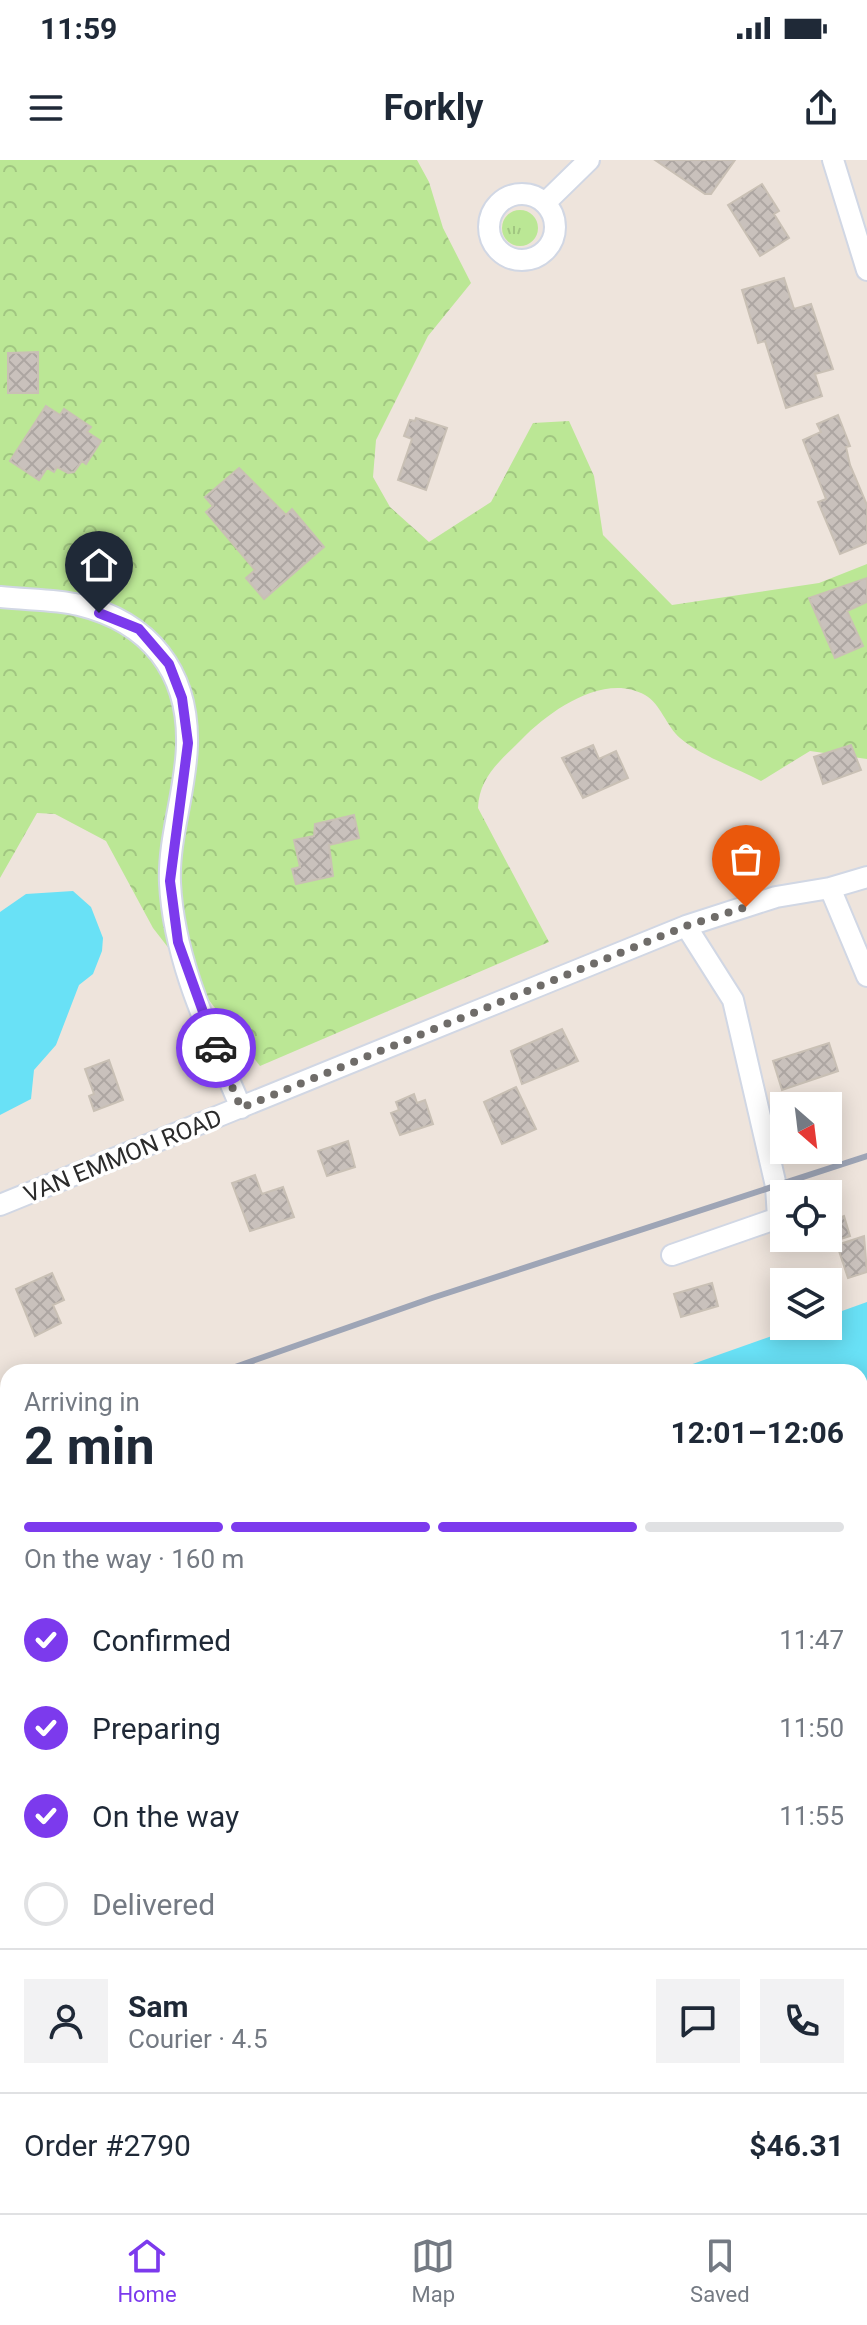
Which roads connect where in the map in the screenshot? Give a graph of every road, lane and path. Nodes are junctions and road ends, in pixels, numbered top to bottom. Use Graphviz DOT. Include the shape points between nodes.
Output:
graph roads {
  1 [pos="589,160"];
  2 [pos="833,160"];
  3 [pos="545,203"];
  4 [pos="867,270"];
  5 [pos="0,597"];
  6 [pos="867,877"];
  7 [pos="830,888"];
  8 [pos="686,926"];
  9 [pos="867,976"];
  10 [pos="241,1108"];
  11 [pos="0,1205"];
  12 [pos="672,1255"];
  1 -- 3 [label="street"];
  2 -- 4 [label="street"];
  5 -- 10 [label="street" via="79,605 139,629 169,664 182,698 188,743 170,881 178,942"];
  6 -- 7 [label="street, VAN EMMON ROAD"];
  7 -- 8 [label="street, VAN EMMON ROAD" via="776,897"];
  7 -- 9 [label="street"];
  8 -- 10 [label="street, VAN EMMON ROAD"];
  8 -- 12 [label="street" via="733,1000 776,1186 778,1218"];
  10 -- 11 [label="street, VAN EMMON ROAD"];
}
